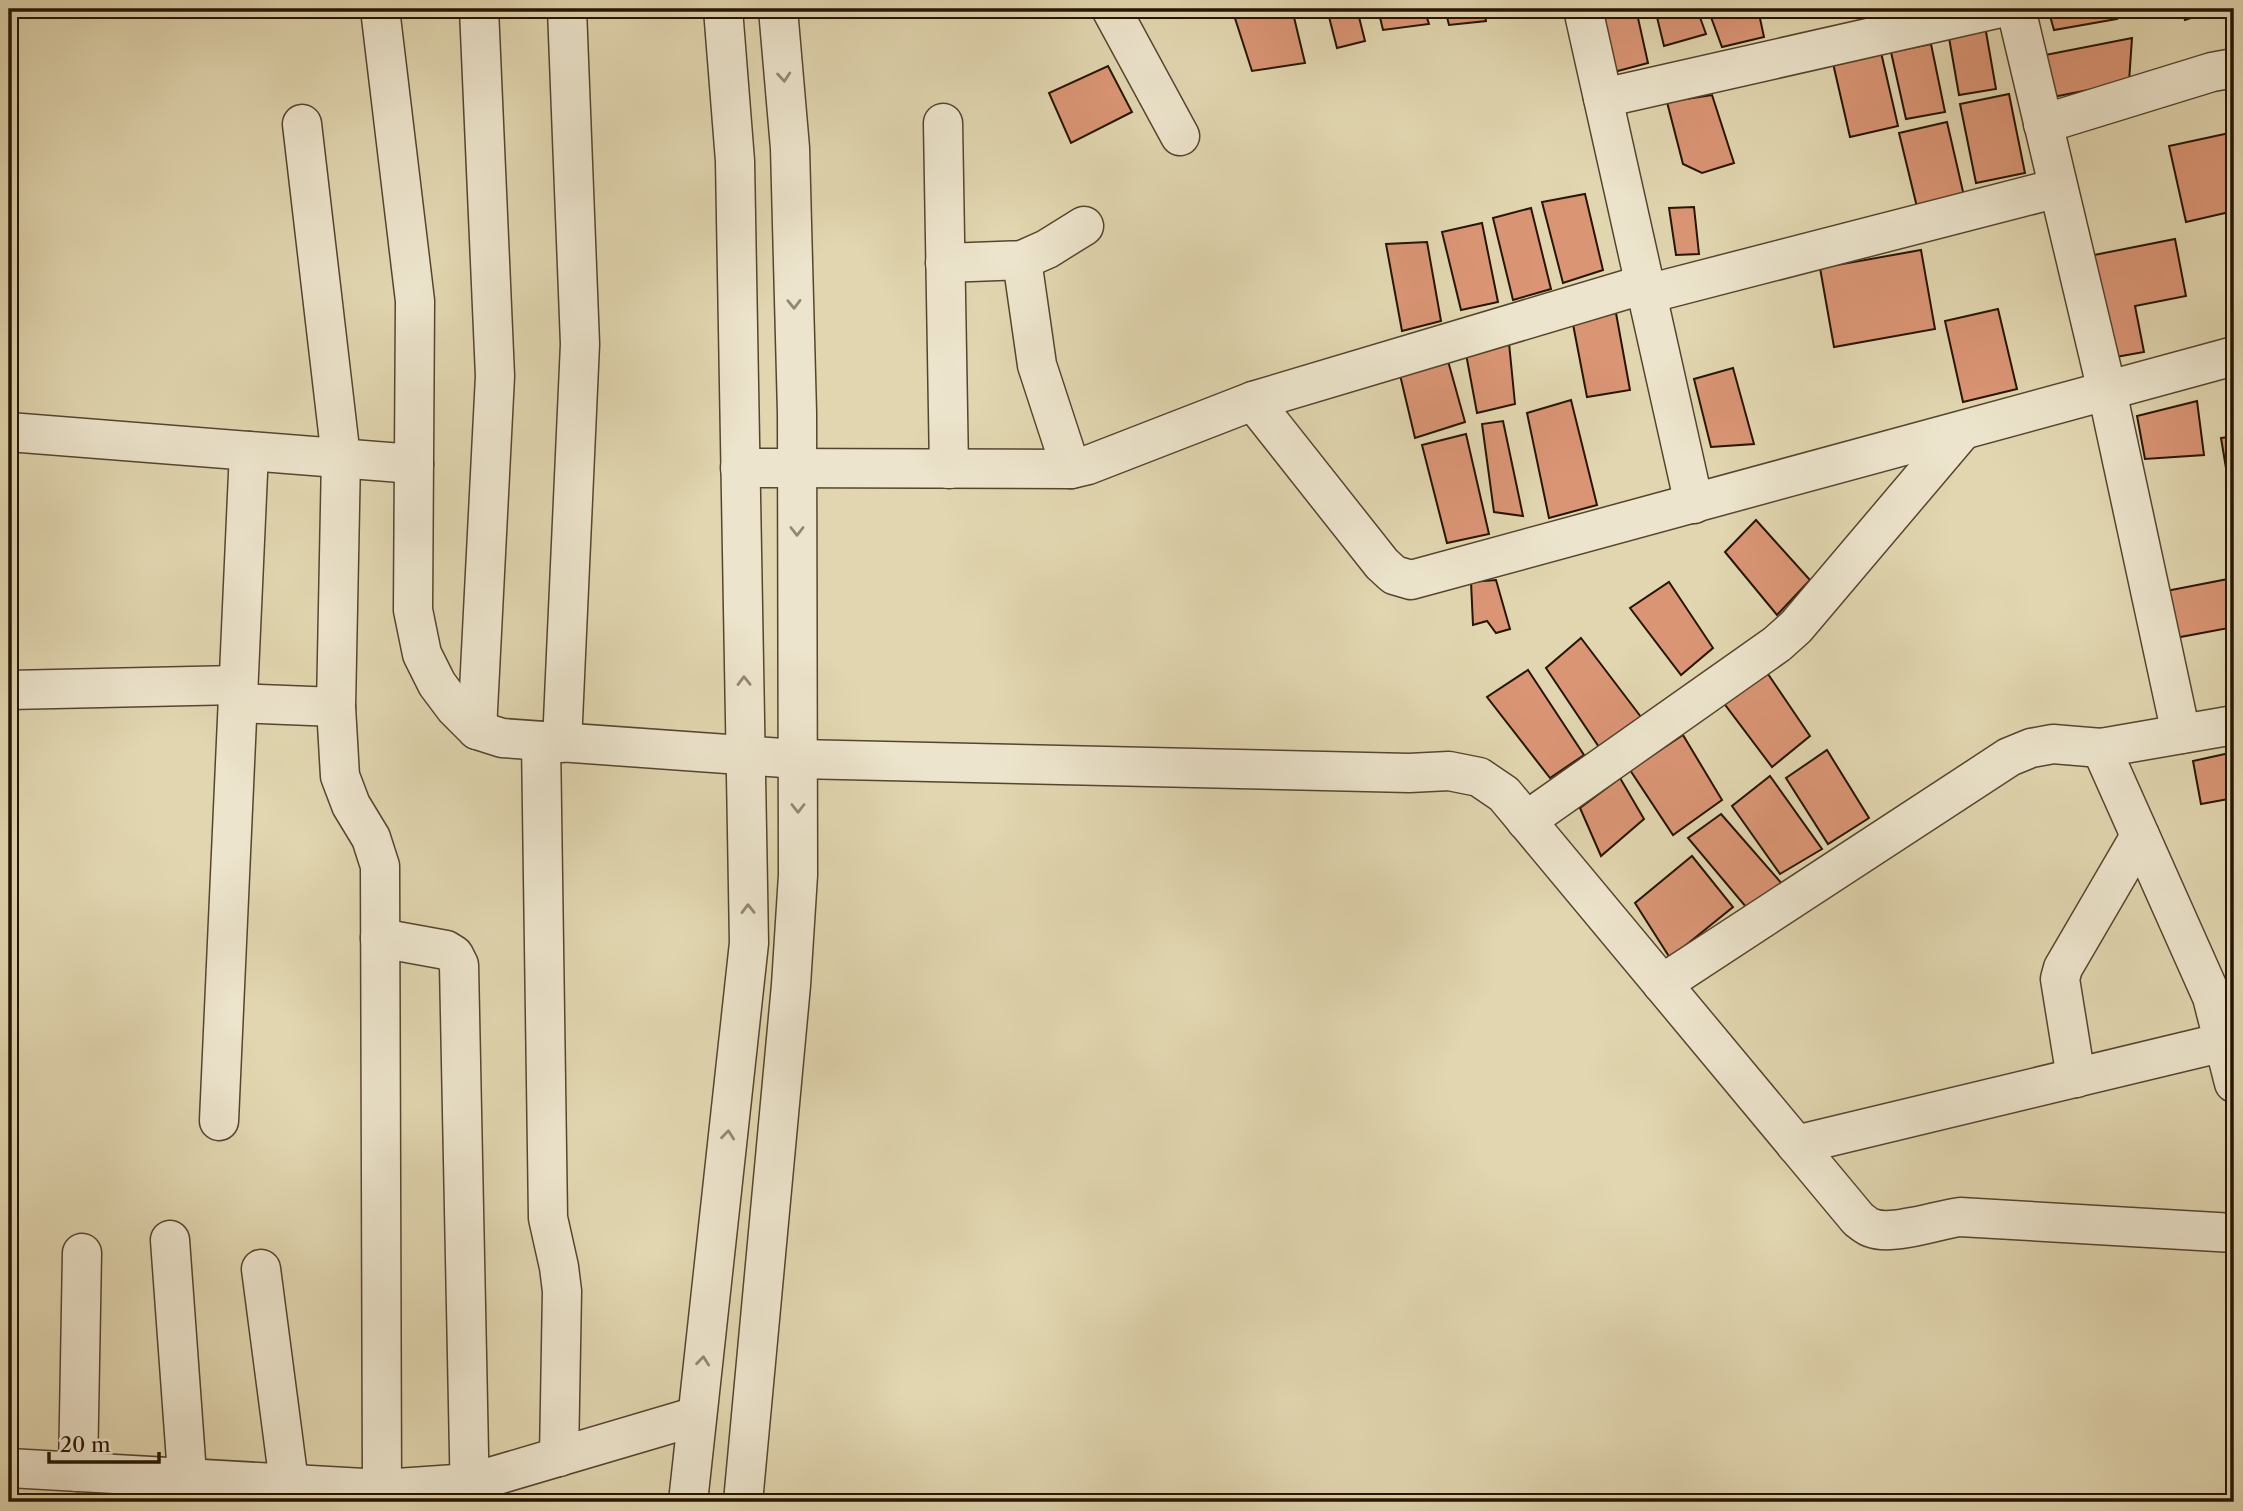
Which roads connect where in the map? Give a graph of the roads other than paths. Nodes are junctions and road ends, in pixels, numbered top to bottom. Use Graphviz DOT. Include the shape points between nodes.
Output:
graph roads {
  1 [pos="380,9"];
  2 [pos="479,9"];
  3 [pos="567,9"];
  4 [pos="723,9"];
  5 [pos="778,9"];
  6 [pos="1111,9"];
  7 [pos="1583,9"];
  8 [pos="1996,9"];
  9 [pos="2016,9"];
  10 [pos="2234,68"];
  11 [pos="1603,98"];
  12 [pos="302,124"];
  13 [pos="943,124"];
  14 [pos="2043,124"];
  15 [pos="1180,135"];
  16 [pos="2058,188"];
  17 [pos="1084,226"];
  18 [pos="1022,260"];
  19 [pos="945,263"];
  20 [pos="1646,289"];
  21 [pos="2234,356"];
  22 [pos="2107,391"];
  23 [pos="1253,401"];
  24 [pos="1962,431"];
  25 [pos="9,432"];
  26 [pos="249,451"];
  27 [pos="341,458"];
  28 [pos="414,464"];
  29 [pos="740,468"];
  30 [pos="797,468"];
  31 [pos="949,469"];
  32 [pos="1071,469"];
  33 [pos="1694,504"];
  34 [pos="9,690"];
  35 [pos="238,694"];
  36 [pos="336,707"];
  37 [pos="2234,725"];
  38 [pos="477,730"];
  39 [pos="2181,734"];
  40 [pos="552,742"];
  41 [pos="2101,748"];
  42 [pos="746,755"];
  43 [pos="798,759"];
  44 [pos="1526,821"];
  45 [pos="2140,836"];
  46 [pos="380,938"];
  47 [pos="1662,984"];
  48 [pos="2224,1042"];
  49 [pos="2076,1078"];
  50 [pos="2234,1083"];
  51 [pos="219,1121"];
  52 [pos="1796,1145"];
  53 [pos="2234,1233"];
  54 [pos="170,1240"];
  55 [pos="82,1252"];
  56 [pos="261,1269"];
  57 [pos="697,1416"];
  58 [pos="559,1457"];
  59 [pos="692,1465"];
  60 [pos="9,1468"];
  61 [pos="92,1483"];
  62 [pos="289,1483"];
  63 [pos="745,1485"];
  64 [pos="382,1489"];
  65 [pos="189,1490"];
  66 [pos="470,1493"];
  67 [pos="688,1502"];
  1 -- 28 [label="street" via="415,301"];
  2 -- 38 [label="street" via="495,376"];
  3 -- 40 [label="street" via="580,354"];
  4 -- 29 [label="street" via="735,160"];
  5 -- 30 [label="street, one-way" via="790,148"];
  6 -- 15 [label="street"];
  7 -- 11 [label="street"];
  8 -- 11 [label="street"];
  9 -- 14 [label="street"];
  10 -- 14 [label="street"];
  11 -- 20 [label="street"];
  12 -- 27 [label="street"];
  13 -- 19 [label="street"];
  14 -- 16 [label="street"];
  16 -- 20 [label="street"];
  16 -- 22 [label="street"];
  17 -- 18 [label="street"];
  18 -- 19 [label="street"];
  18 -- 32 [label="street" via="1037,365"];
  19 -- 31 [label="street"];
  20 -- 23 [label="street"];
  20 -- 33 [label="street"];
  21 -- 22 [label="street"];
  22 -- 24 [label="street"];
  22 -- 39 [label="street"];
  23 -- 32 [label="street"];
  23 -- 33 [label="street" via="1382,564 1394,575 1411,580"];
  24 -- 33 [label="street"];
  24 -- 44 [label="street" via="1777,644"];
  25 -- 26 [label="street"];
  26 -- 27 [label="street"];
  26 -- 35 [label="street"];
  27 -- 28 [label="street"];
  27 -- 36 [label="street"];
  28 -- 38 [label="street" via="416,633 437,684"];
  29 -- 30 [label="street"];
  42 -- 29 [label="street, one-way"];
  30 -- 31 [label="street"];
  30 -- 43 [label="street, one-way"];
  31 -- 32 [label="street"];
  34 -- 35 [label="street"];
  35 -- 36 [label="street"];
  35 -- 51 [label="street"];
  36 -- 46 [label="street" via="340,776 380,866"];
  37 -- 39 [label="street"];
  38 -- 40 [label="street" via="502,738"];
  39 -- 41 [label="street"];
  40 -- 42 [label="street"];
  40 -- 58 [label="street" via="548,1218 562,1291"];
  41 -- 45 [label="street"];
  41 -- 47 [label="street" via="2053,744 2009,757"];
  42 -- 43 [label="street"];
  57 -- 42 [label="street, one-way" via="749,943"];
  43 -- 44 [label="street" via="1449,771 1479,777 1504,794"];
  43 -- 63 [label="street, one-way" via="798,875 791,985"];
  44 -- 47 [label="street"];
  45 -- 48 [label="street" via="2212,997"];
  45 -- 49 [label="street" via="2060,979"];
  46 -- 64 [label="street"];
  46 -- 66 [label="street" via="446,950 459,965"];
  47 -- 52 [label="street"];
  48 -- 49 [label="street"];
  48 -- 50 [label="street"];
  49 -- 52 [label="street"];
  52 -- 53 [label="street" via="1858,1219 1871,1228 1887,1231 1960,1217"];
  54 -- 65 [label="street"];
  55 -- 61 [label="street"];
  56 -- 62 [label="street"];
  57 -- 58 [label="street"];
  57 -- 59 [label="street"];
  58 -- 66 [label="street"];
  59 -- 63 [label="street"];
  59 -- 67 [label="street"];
  60 -- 61 [label="street"];
  61 -- 65 [label="street"];
  62 -- 64 [label="street"];
  62 -- 65 [label="street"];
  64 -- 66 [label="street"];
}
